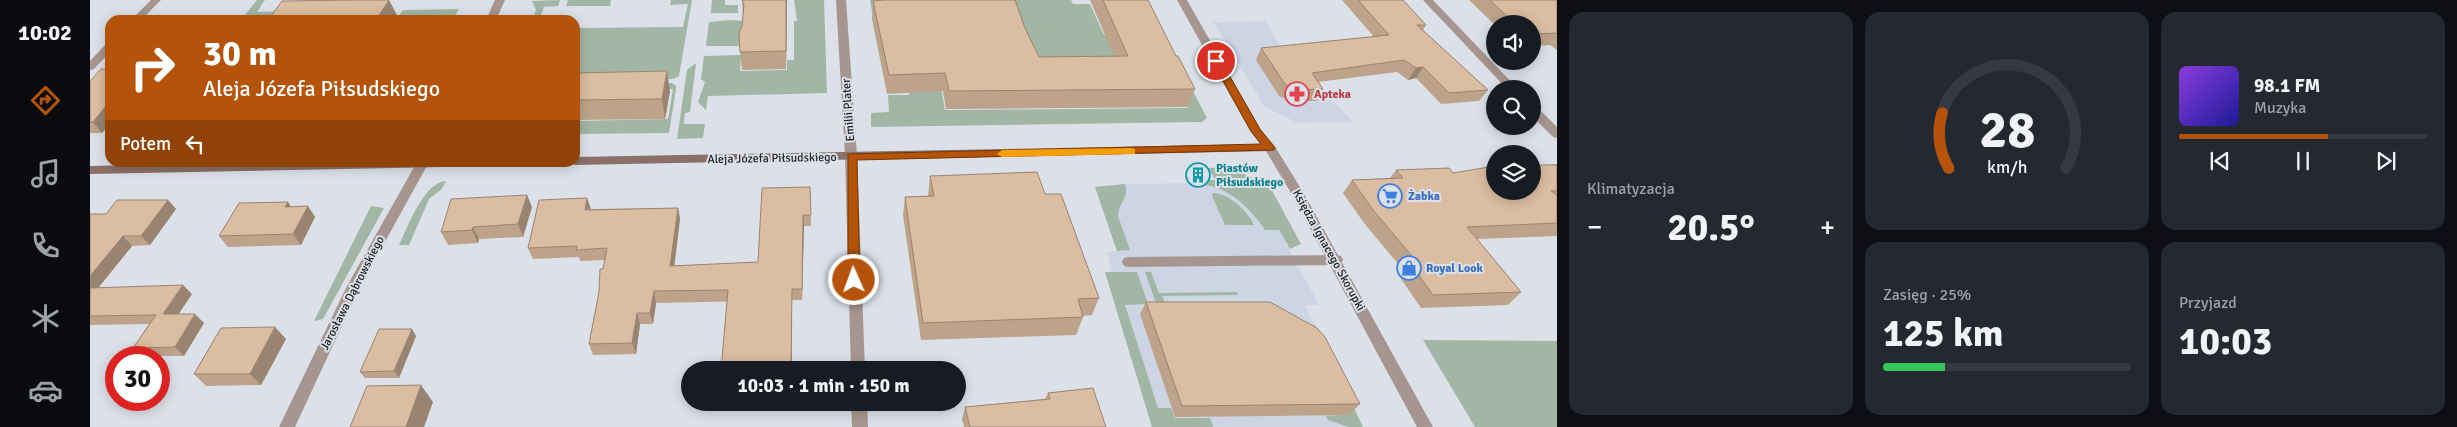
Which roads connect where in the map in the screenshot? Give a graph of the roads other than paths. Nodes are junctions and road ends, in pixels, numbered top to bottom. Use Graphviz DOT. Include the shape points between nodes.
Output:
graph roads {
  1 [pos="156,0"];
  2 [pos="500,0"];
  3 [pos="841,0"];
  4 [pos="1182,0"];
  5 [pos="1428,0"];
  6 [pos="141,15"];
  7 [pos="493,15"];
  8 [pos="105,51"];
  9 [pos="90,67"];
  10 [pos="1504,80"];
  11 [pos="1541,118"];
  12 [pos="1557,134"];
  13 [pos="1270,148"];
  14 [pos="852,156"];
  15 [pos="580,161"];
  16 [pos="233,167"];
  17 [pos="421,167"];
  18 [pos="90,170"];
  19 [pos="1336,260"];
  20 [pos="1129,262"];
  21 [pos="858,361"];
  22 [pos="859,411"];
  23 [pos="287,427"];
  24 [pos="860,427"];
  25 [pos="1425,427"];
  1 -- 6 [label="street"];
  2 -- 7 [label="street"];
  3 -- 14 [label="street, Emilii Plater"];
  4 -- 13 [label="street, Księdza Ignacego Skorupki" via="1256,131"];
  5 -- 10 [label="street"];
  8 -- 9 [label="street"];
  11 -- 12 [label="street"];
  13 -- 14 [label="street, Aleja Józefa Piłsudskiego"];
  13 -- 19 [label="street, Księdza Ignacego Skorupki"];
  14 -- 15 [label="street, Aleja Józefa Piłsudskiego"];
  14 -- 21 [label="street, Emilii Plater"];
  16 -- 18 [label="street"];
  17 -- 23 [label="street, Jarosława Dąbrowskiego" via="354,286"];
  19 -- 20 [label="street"];
  19 -- 25 [label="street, Księdza Ignacego Skorupki"];
  22 -- 24 [label="street"];
}
